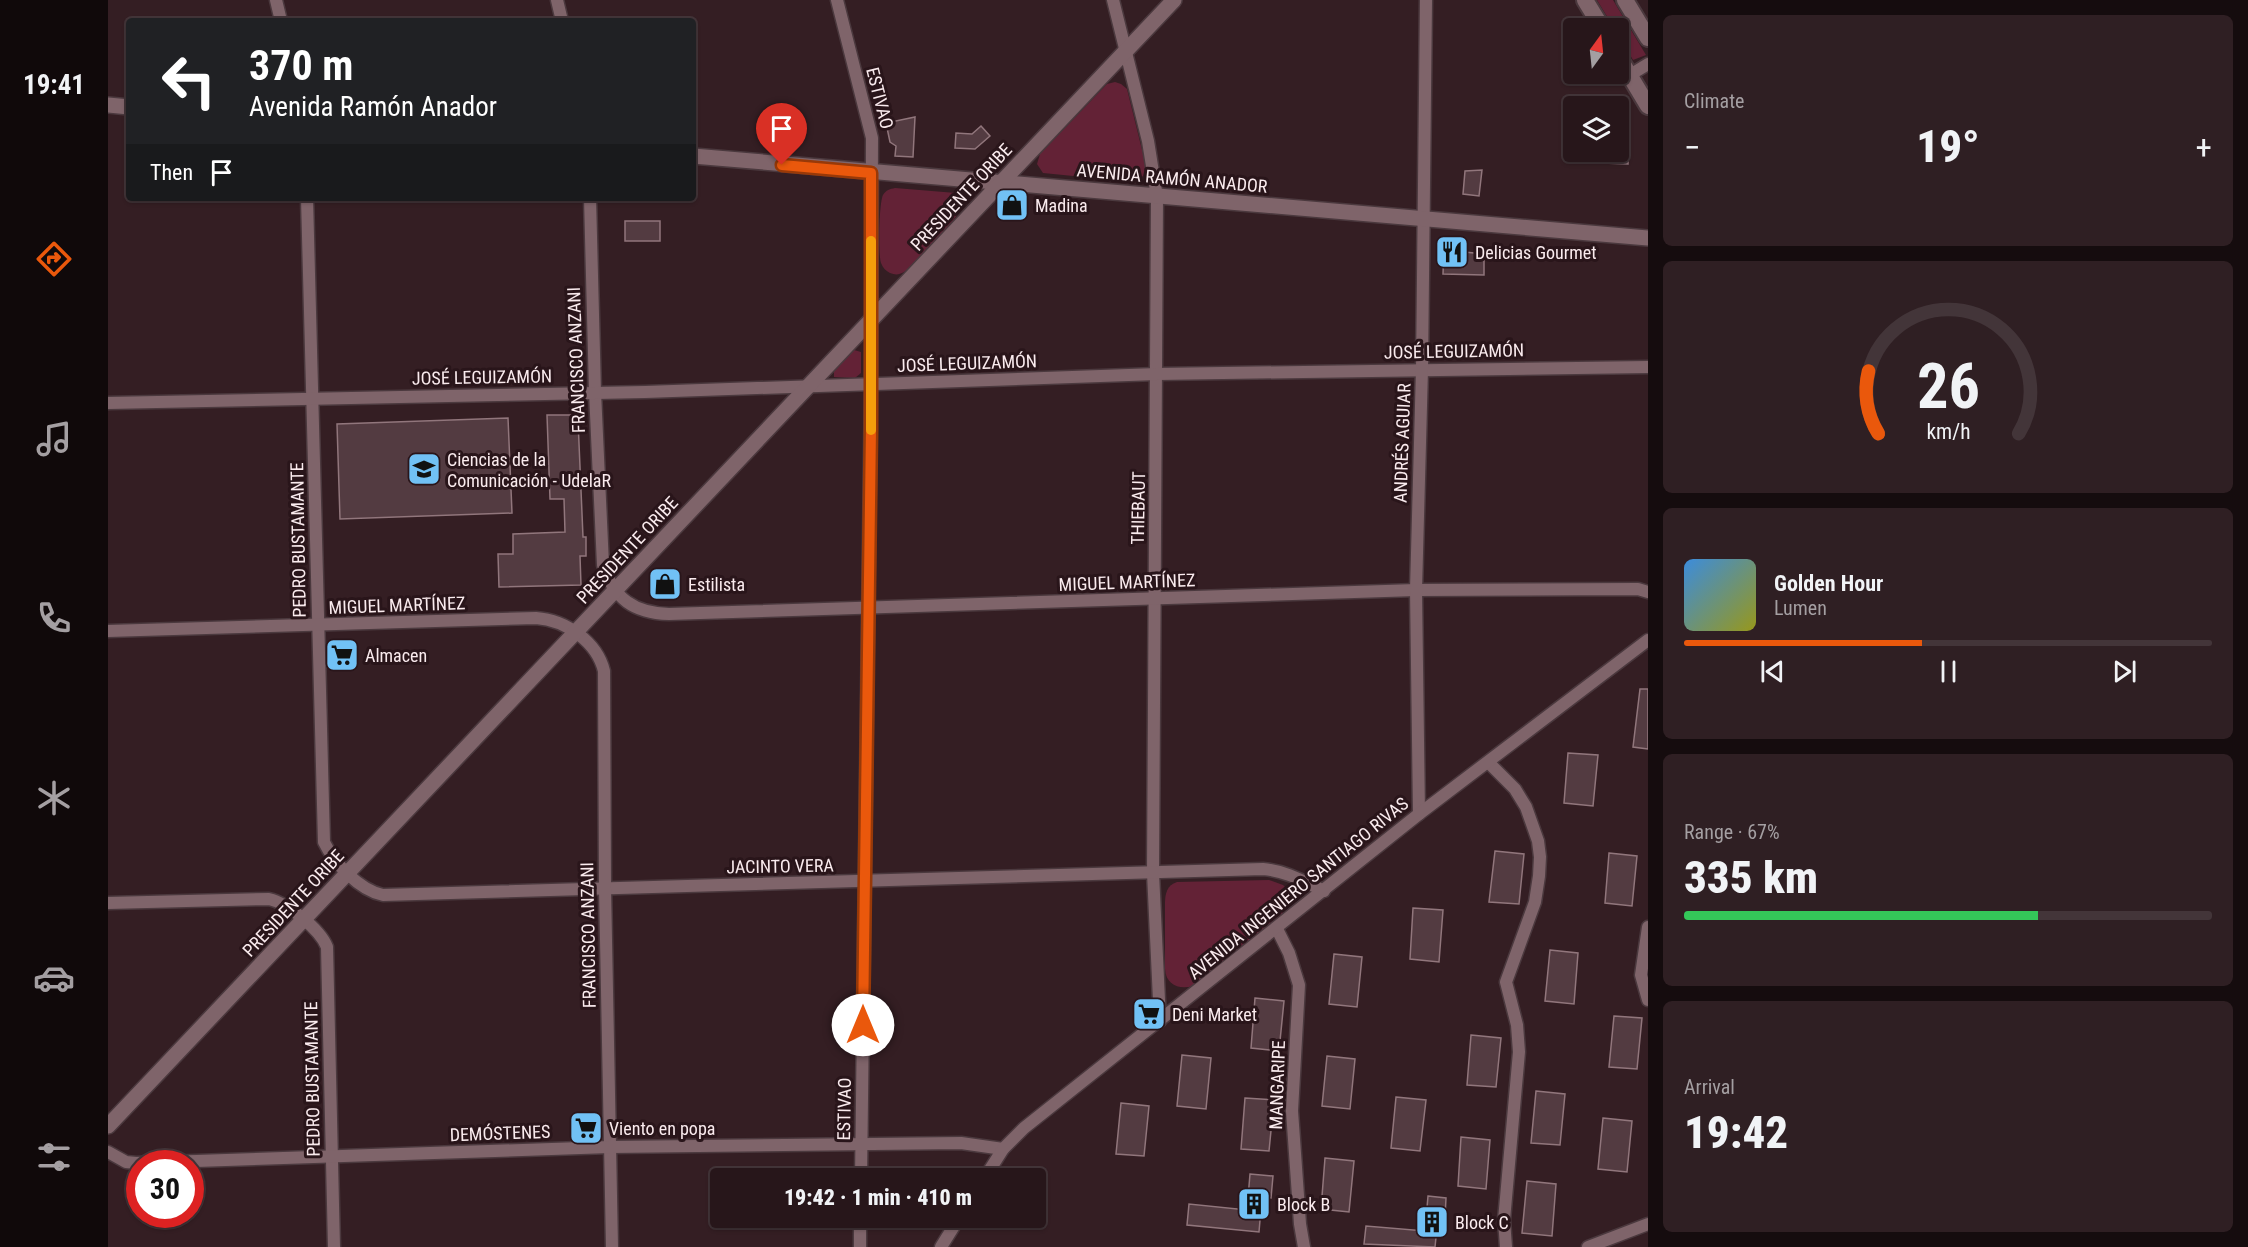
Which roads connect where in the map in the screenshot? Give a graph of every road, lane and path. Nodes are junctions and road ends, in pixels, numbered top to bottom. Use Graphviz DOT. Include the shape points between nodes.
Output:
graph roads {
  1 [pos="276,0"];
  2 [pos="557,0"];
  3 [pos="837,0"];
  4 [pos="1113,0"];
  5 [pos="1174,0"];
  6 [pos="1426,0"];
  7 [pos="1585,0"];
  8 [pos="1625,0"];
  9 [pos="280,18"];
  10 [pos="561,18"];
  11 [pos="1596,18"];
  12 [pos="1648,38"];
  13 [pos="1126,51"];
  14 [pos="1648,64"];
  15 [pos="1630,75"];
  16 [pos="108,105"];
  17 [pos="1648,106"];
  18 [pos="126,107"];
  19 [pos="696,156"];
  20 [pos="871,173"];
  21 [pos="1001,183"];
  22 [pos="1157,197"];
  23 [pos="307,201"];
  24 [pos="590,201"];
  25 [pos="1424,220"];
  26 [pos="1648,238"];
  27 [pos="872,320"];
  28 [pos="1648,367"];
  29 [pos="1422,369"];
  30 [pos="1157,374"];
  31 [pos="871,384"];
  32 [pos="806,386"];
  33 [pos="595,392"];
  34 [pos="313,398"];
  35 [pos="108,403"];
  36 [pos="615,590"];
  37 [pos="1416,590"];
  38 [pos="1648,592"];
  39 [pos="1155,600"];
  40 [pos="869,609"];
  41 [pos="317,626"];
  42 [pos="108,631"];
  43 [pos="576,633"];
  44 [pos="1648,640"];
  45 [pos="1489,763"];
  46 [pos="1419,814"];
  47 [pos="348,872"];
  48 [pos="1153,873"];
  49 [pos="864,882"];
  50 [pos="605,888"];
  51 [pos="1324,891"];
  52 [pos="108,903"];
  53 [pos="304,921"];
  54 [pos="1648,927"];
  55 [pos="1277,929"];
  56 [pos="1648,1000"];
  57 [pos="1160,1021"];
  58 [pos="108,1126"];
  59 [pos="862,1145"];
  60 [pos="610,1147"];
  61 [pos="1004,1149"];
  62 [pos="108,1152"];
  63 [pos="331,1157"];
  64 [pos="861,1168"];
  65 [pos="991,1168"];
  66 [pos="1648,1224"];
  67 [pos="860,1228"];
  68 [pos="955,1228"];
  69 [pos="947,1245"];
  70 [pos="334,1247"];
  71 [pos="612,1247"];
  72 [pos="860,1247"];
  73 [pos="1304,1247"];
  74 [pos="1506,1247"];
  75 [pos="1588,1247"];
  1 -- 9 [label="street"];
  2 -- 10 [label="street"];
  3 -- 20 [label="street, ESTIVAO" via="872,138"];
  4 -- 13 [label="street, THIEBAUT"];
  5 -- 13 [label="street, PRESIDENTE ORIBE"];
  6 -- 25 [label="street, ANDRÉS AGUIAR"];
  7 -- 11 [label="main road"];
  8 -- 12 [label="main road"];
  13 -- 21 [label="street, PRESIDENTE ORIBE"];
  13 -- 22 [label="street, THIEBAUT"];
  14 -- 15 [label="street"];
  15 -- 17 [label="main road"];
  16 -- 18 [label="street"];
  19 -- 20 [label="street, AVENIDA RAMÓN ANADOR"];
  20 -- 21 [label="street, AVENIDA RAMÓN ANADOR"];
  20 -- 27 [label="street, ESTIVAO"];
  21 -- 22 [label="street, AVENIDA RAMÓN ANADOR"];
  21 -- 27 [label="street, PRESIDENTE ORIBE"];
  22 -- 25 [label="street, AVENIDA RAMÓN ANADOR"];
  22 -- 30 [label="street, THIEBAUT"];
  23 -- 34 [label="street, PEDRO BUSTAMANTE"];
  24 -- 33 [label="street, FRANCISCO ANZANI"];
  25 -- 26 [label="street, AVENIDA RAMÓN ANADOR"];
  25 -- 29 [label="street, ANDRÉS AGUIAR"];
  27 -- 31 [label="street, ESTIVAO"];
  27 -- 32 [label="street, PRESIDENTE ORIBE"];
  28 -- 29 [label="street, JOSÉ LEGUIZAMÓN"];
  29 -- 30 [label="street, JOSÉ LEGUIZAMÓN"];
  29 -- 37 [label="street, ANDRÉS AGUIAR"];
  30 -- 31 [label="street, JOSÉ LEGUIZAMÓN"];
  30 -- 39 [label="street, THIEBAUT"];
  31 -- 32 [label="street, JOSÉ LEGUIZAMÓN"];
  31 -- 40 [label="street, ESTIVAO"];
  32 -- 33 [label="street, JOSÉ LEGUIZAMÓN"];
  32 -- 36 [label="street, PRESIDENTE ORIBE"];
  33 -- 34 [label="street, JOSÉ LEGUIZAMÓN"];
  33 -- 36 [label="street, FRANCISCO ANZANI" via="603,565"];
  34 -- 35 [label="street, JOSÉ LEGUIZAMÓN"];
  34 -- 41 [label="street, PEDRO BUSTAMANTE"];
  36 -- 40 [label="street, MIGUEL MARTÍNEZ" via="623,600 653,613"];
  36 -- 43 [label="street, PRESIDENTE ORIBE"];
  37 -- 38 [label="street, MIGUEL MARTÍNEZ"];
  37 -- 39 [label="street, MIGUEL MARTÍNEZ"];
  37 -- 46 [label="street, ANDRÉS AGUIAR"];
  39 -- 40 [label="street, MIGUEL MARTÍNEZ"];
  39 -- 48 [label="street, THIEBAUT"];
  40 -- 49 [label="street, ESTIVAO"];
  41 -- 42 [label="street, MIGUEL MARTÍNEZ"];
  41 -- 43 [label="street, MIGUEL MARTÍNEZ" via="536,618 549,619"];
  41 -- 47 [label="street, PEDRO BUSTAMANTE" via="324,842"];
  43 -- 47 [label="street, PRESIDENTE ORIBE"];
  43 -- 50 [label="street, FRANCISCO ANZANI" via="598,655 604,671"];
  44 -- 45 [label="street, AVENIDA INGENIERO SANTIAGO RIVAS"];
  45 -- 46 [label="street, AVENIDA INGENIERO SANTIAGO RIVAS"];
  45 -- 74 [label="street" via="1515,789 1526,807 1540,857 1535,902 1506,982 1519,1052 1504,1220"];
  46 -- 51 [label="street, AVENIDA INGENIERO SANTIAGO RIVAS"];
  47 -- 50 [label="street, JACINTO VERA" via="369,890 383,895"];
  47 -- 53 [label="street, PRESIDENTE ORIBE"];
  48 -- 49 [label="street, JACINTO VERA"];
  48 -- 51 [label="street, JACINTO VERA" via="1274,870"];
  48 -- 57 [label="street, THIEBAUT"];
  49 -- 50 [label="street, JACINTO VERA"];
  49 -- 59 [label="street, ESTIVAO"];
  50 -- 60 [label="street, FRANCISCO ANZANI"];
  51 -- 55 [label="street, AVENIDA INGENIERO SANTIAGO RIVAS"];
  52 -- 53 [label="street" via="269,899"];
  53 -- 58 [label="street, PRESIDENTE ORIBE"];
  53 -- 63 [label="street, PEDRO BUSTAMANTE" via="324,938 327,947"];
  54 -- 56 [label="street" via="1641,975"];
  55 -- 57 [label="street, AVENIDA INGENIERO SANTIAGO RIVAS"];
  55 -- 73 [label="street, MANGARIPE" via="1299,985 1292,1111"];
  57 -- 61 [label="street, AVENIDA INGENIERO SANTIAGO RIVAS" via="1024,1128"];
  59 -- 60 [label="street, DEMÓSTENES"];
  59 -- 61 [label="street, DEMÓSTENES" via="962,1143"];
  59 -- 64 [label="street, ESTIVAO"];
  60 -- 63 [label="street, DEMÓSTENES"];
  60 -- 71 [label="street, FRANCISCO ANZANI"];
  61 -- 65 [label="street, AVENIDA INGENIERO SANTIAGO RIVAS"];
  62 -- 63 [label="street, DEMÓSTENES" via="136,1163"];
  63 -- 70 [label="street, PEDRO BUSTAMANTE"];
  66 -- 75 [label="street"];
  67 -- 72 [label="street"];
  68 -- 69 [label="street"];
}
